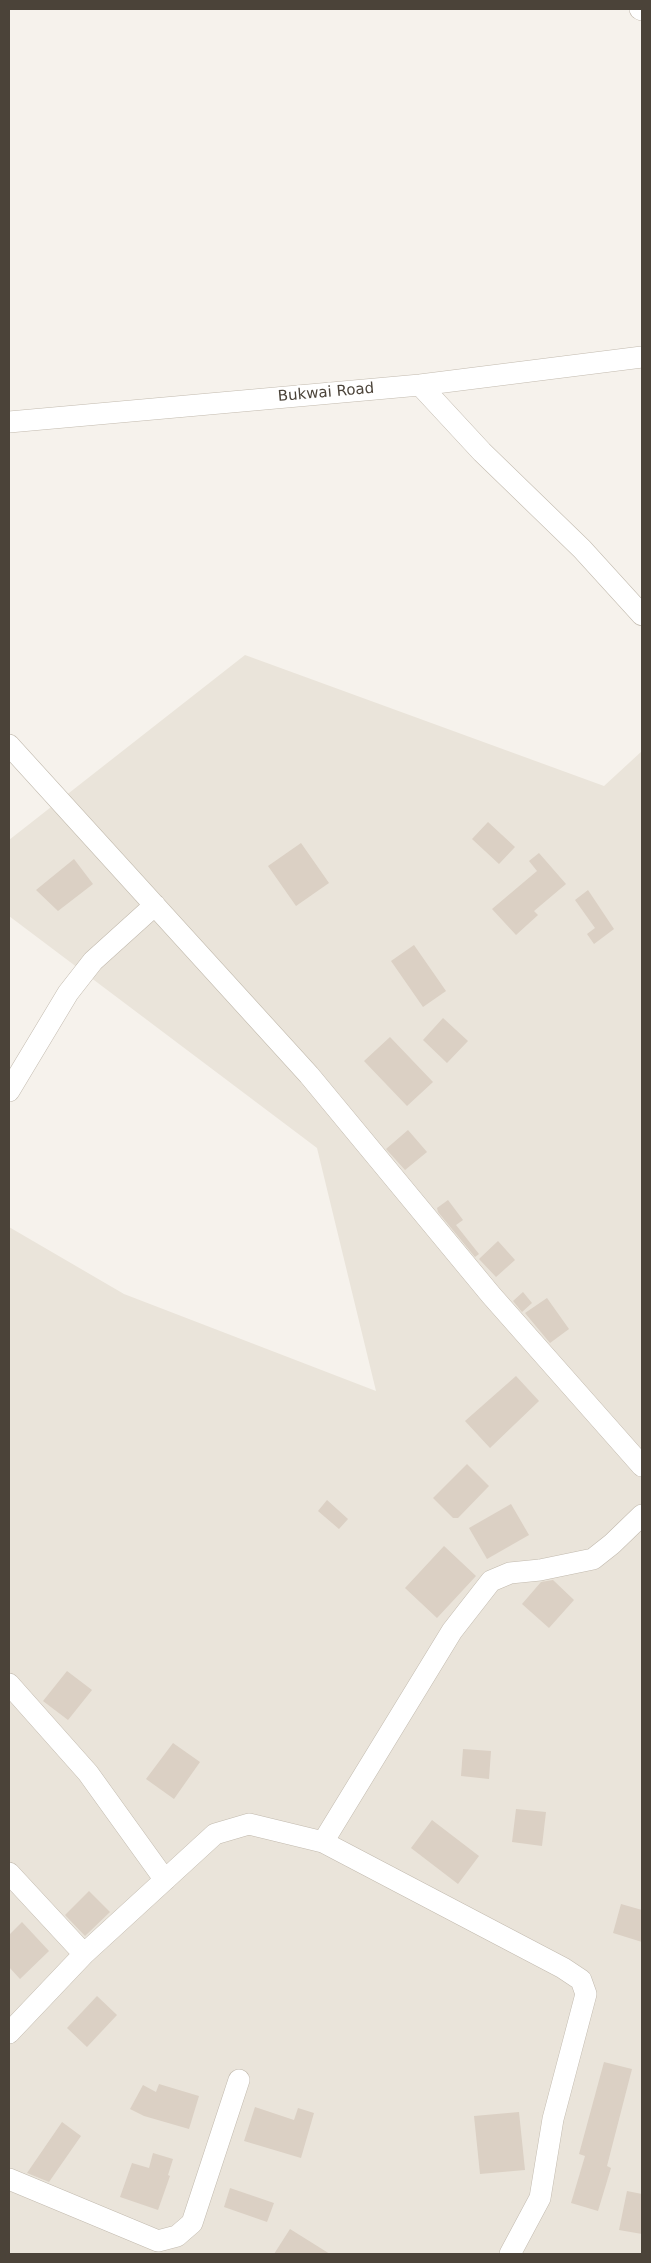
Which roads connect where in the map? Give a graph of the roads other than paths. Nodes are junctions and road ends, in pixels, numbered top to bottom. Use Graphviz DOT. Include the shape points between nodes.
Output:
graph roads {
  1 [pos="642,357"];
  2 [pos="420,385"];
  3 [pos="9,422"];
  4 [pos="642,615"];
  5 [pos="9,745"];
  6 [pos="155,905"];
  7 [pos="9,1090"];
  8 [pos="642,1466"];
  9 [pos="642,1515"];
  10 [pos="9,1684"];
  11 [pos="323,1842"];
  12 [pos="9,1873"];
  13 [pos="165,1880"];
  14 [pos="84,1954"];
  15 [pos="9,2033"];
  16 [pos="239,2080"];
  17 [pos="9,2180"];
  18 [pos="510,2254"];
  1 -- 2 [label="street, Bukwai Road"];
  2 -- 3 [label="street, Bukwai Road"];
  2 -- 4 [label="street"];
  5 -- 6 [label="street"];
  6 -- 7 [label="street" via="92,961 68,992"];
  6 -- 8 [label="street" via="309,1075 491,1295"];
  9 -- 11 [label="street" via="593,1559 510,1573 491,1581 452,1631"];
  10 -- 13 [label="street" via="88,1773"];
  11 -- 13 [label="street" via="248,1824 215,1834"];
  11 -- 18 [label="street" via="564,1968 581,1980 586,1994 553,2119 540,2198"];
  12 -- 14 [label="street"];
  13 -- 14 [label="street"];
  14 -- 15 [label="street"];
  16 -- 17 [label="street" via="192,2223 177,2236 158,2241"];
}
